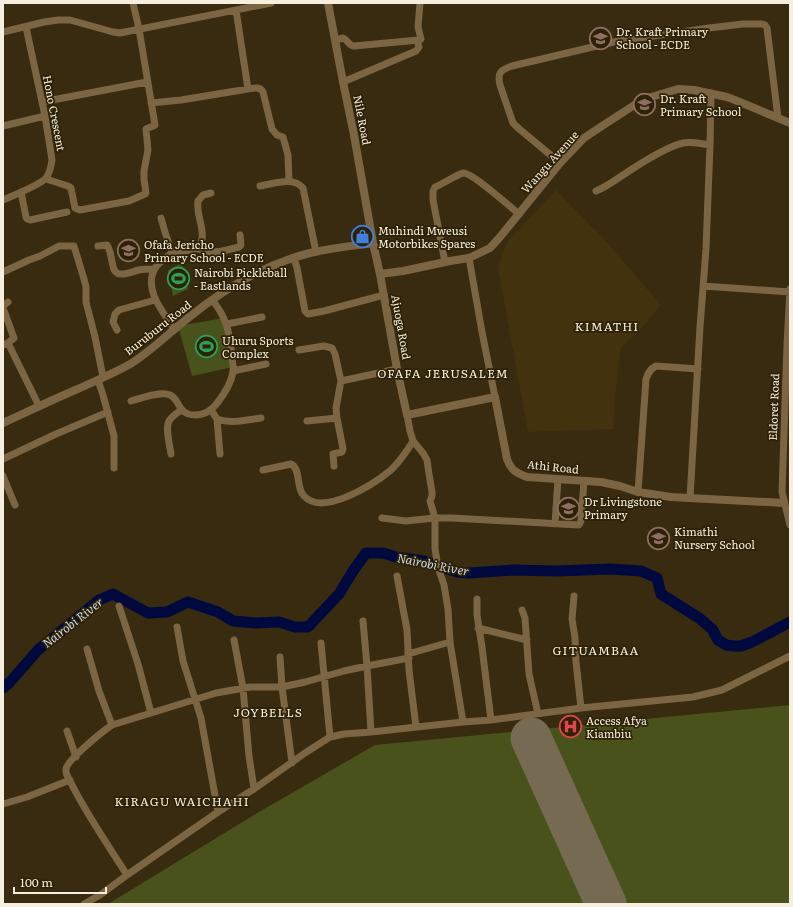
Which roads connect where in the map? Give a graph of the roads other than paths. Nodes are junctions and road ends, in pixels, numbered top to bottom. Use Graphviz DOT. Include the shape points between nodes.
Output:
graph roads {
  1 [pos="133,3"];
  2 [pos="271,3"];
  3 [pos="328,3"];
  4 [pos="420,3"];
  5 [pos="236,10"];
  6 [pos="26,27"];
  7 [pos="139,29"];
  8 [pos="3,32"];
  9 [pos="335,40"];
  10 [pos="417,41"];
  11 [pos="147,82"];
  12 [pos="343,82"];
  13 [pos="248,89"];
  14 [pos="711,93"];
  15 [pos="42,102"];
  16 [pos="151,103"];
  17 [pos="45,116"];
  18 [pos="778,118"];
  19 [pos="790,123"];
  20 [pos="3,126"];
  21 [pos="710,145"];
  22 [pos="560,163"];
  23 [pos="46,178"];
  24 [pos="289,181"];
  25 [pos="260,186"];
  26 [pos="596,191"];
  27 [pos="21,192"];
  28 [pos="211,193"];
  29 [pos="3,200"];
  30 [pos="67,212"];
  31 [pos="518,214"];
  32 [pos="161,218"];
  33 [pos="240,235"];
  34 [pos="373,243"];
  35 [pos="98,246"];
  36 [pos="198,249"];
  37 [pos="172,252"];
  38 [pos="316,252"];
  39 [pos="294,258"];
  40 [pos="469,258"];
  41 [pos="445,262"];
  42 [pos="154,269"];
  43 [pos="3,272"];
  44 [pos="380,274"];
  45 [pos="703,286"];
  46 [pos="790,288"];
  47 [pos="790,292"];
  48 [pos="384,295"];
  49 [pos="155,300"];
  50 [pos="212,300"];
  51 [pos="5,306"];
  52 [pos="262,317"];
  53 [pos="227,324"];
  54 [pos="118,330"];
  55 [pos="174,330"];
  56 [pos="6,344"];
  57 [pos="299,350"];
  58 [pos="266,364"];
  59 [pos="397,369"];
  60 [pos="698,369"];
  61 [pos="233,371"];
  62 [pos="101,378"];
  63 [pos="341,381"];
  64 [pos="495,397"];
  65 [pos="788,397"];
  66 [pos="131,401"];
  67 [pos="39,406"];
  68 [pos="181,410"];
  69 [pos="211,410"];
  70 [pos="108,412"];
  71 [pos="407,415"];
  72 [pos="261,418"];
  73 [pos="337,418"];
  74 [pos="217,419"];
  75 [pos="307,421"];
  76 [pos="3,423"];
  77 [pos="413,441"];
  78 [pos="171,454"];
  79 [pos="220,454"];
  80 [pos="3,459"];
  81 [pos="334,466"];
  82 [pos="114,468"];
  83 [pos="263,470"];
  84 [pos="3,476"];
  85 [pos="558,479"];
  86 [pos="584,481"];
  87 [pos="638,492"];
  88 [pos="690,498"];
  89 [pos="784,503"];
  90 [pos="15,505"];
  91 [pos="382,518"];
  92 [pos="435,518"];
  93 [pos="555,524"];
  94 [pos="790,525"];
  95 [pos="397,576"];
  96 [pos="574,596"];
  97 [pos="477,598"];
  98 [pos="119,606"];
  99 [pos="522,610"];
  100 [pos="363,620"];
  101 [pos="177,627"];
  102 [pos="478,628"];
  103 [pos="234,640"];
  104 [pos="527,640"];
  105 [pos="450,642"];
  106 [pos="321,643"];
  107 [pos="87,649"];
  108 [pos="409,656"];
  109 [pos="790,656"];
  110 [pos="280,657"];
  111 [pos="367,666"];
  112 [pos="324,677"];
  113 [pos="282,687"];
  114 [pos="243,688"];
  115 [pos="194,699"];
  116 [pos="581,708"];
  117 [pos="151,713"];
  118 [pos="538,714"];
  119 [pos="491,720"];
  120 [pos="463,722"];
  121 [pos="112,725"];
  122 [pos="416,727"];
  123 [pos="67,731"];
  124 [pos="371,732"];
  125 [pos="330,737"];
  126 [pos="76,756"];
  127 [pos="292,763"];
  128 [pos="70,780"];
  129 [pos="254,790"];
  130 [pos="3,804"];
  131 [pos="218,812"];
  132 [pos="127,875"];
  133 [pos="84,904"];
  1 -- 7 [label="street"];
  2 -- 5 [label="street"];
  3 -- 9 [label="street, Nile Road"];
  4 -- 10 [label="street" via="418,27 421,38"];
  5 -- 7 [label="street"];
  5 -- 13 [label="street"];
  6 -- 7 [label="street" via="44,22 70,20 120,33"];
  6 -- 8 [label="street"];
  6 -- 15 [label="street, Hono Crescent"];
  7 -- 11 [label="street"];
  9 -- 10 [label="street" via="343,38 354,46"];
  9 -- 12 [label="street, Nile Road"];
  10 -- 12 [label="street" via="419,47 416,51"];
  11 -- 15 [label="street"];
  11 -- 16 [label="street"];
  12 -- 34 [label="street, Nile Road"];
  13 -- 16 [label="street"];
  13 -- 24 [label="street" via="259,88 263,92 272,129 283,138 286,146"];
  14 -- 18 [label="street, Wangu Avenue"];
  14 -- 21 [label="street"];
  14 -- 22 [label="street, Wangu Avenue" via="678,89 648,98 584,138"];
  15 -- 17 [label="street, Hono Crescent"];
  16 -- 23 [label="street" via="155,125 146,129 148,152 144,171 147,191 145,194 129,201 80,210 75,208 71,188"];
  17 -- 20 [label="street"];
  17 -- 23 [label="street, Hono Crescent" via="52,160"];
  18 -- 19 [label="street, Wangu Avenue"];
  18 -- 22 [label="street" via="767,28 762,24 709,28 618,41 502,70 499,74 500,85 513,123"];
  21 -- 26 [label="street" via="691,142 670,148"];
  21 -- 45 [label="street"];
  22 -- 31 [label="street, Wangu Avenue"];
  23 -- 27 [label="street"];
  24 -- 25 [label="street"];
  24 -- 38 [label="street" via="303,188"];
  27 -- 29 [label="street"];
  27 -- 30 [label="street" via="26,217 30,220"];
  28 -- 36 [label="street" via="203,195 198,200 202,240"];
  31 -- 40 [label="street, Wangu Avenue" via="490,248"];
  31 -- 41 [label="street" via="470,175 463,173 435,187 432,195"];
  32 -- 37 [label="street"];
  33 -- 36 [label="street" via="239,247 213,252"];
  34 -- 38 [label="street, Buruburu Road"];
  34 -- 44 [label="street, Ajuoga Road"];
  35 -- 42 [label="street" via="107,245 110,249 113,270 117,274"];
  36 -- 37 [label="street"];
  37 -- 42 [label="street"];
  38 -- 39 [label="street, Buruburu Road"];
  39 -- 48 [label="street" via="305,311 308,314"];
  39 -- 50 [label="street, Buruburu Road" via="255,273"];
  40 -- 41 [label="street, Wangu Avenue"];
  40 -- 64 [label="street, Athi Road"];
  41 -- 44 [label="street, Wangu Avenue"];
  42 -- 49 [label="street" via="151,280"];
  43 -- 62 [label="street" via="58,246 74,246 86,287 86,302 96,337"];
  44 -- 48 [label="street, Ajuoga Road"];
  45 -- 47 [label="street"];
  45 -- 60 [label="street"];
  46 -- 47 [label="street, Eldoret Road"];
  47 -- 65 [label="street, Eldoret Road"];
  48 -- 59 [label="street, Ajuoga Road"];
  49 -- 54 [label="street" via="119,310 114,314 113,322"];
  49 -- 55 [label="street"];
  50 -- 53 [label="street"];
  50 -- 55 [label="street, Buruburu Road"];
  51 -- 56 [label="street" via="14,338"];
  52 -- 53 [label="street"];
  53 -- 61 [label="street"];
  55 -- 62 [label="street, Buruburu Road" via="131,363"];
  56 -- 67 [label="street"];
  57 -- 63 [label="street" via="324,346 332,348"];
  58 -- 61 [label="street"];
  59 -- 63 [label="street"];
  59 -- 71 [label="street, Ajuoga Road"];
  60 -- 87 [label="street" via="656,366 649,371 646,379"];
  60 -- 88 [label="street"];
  61 -- 69 [label="street" via="223,396"];
  62 -- 67 [label="street, Buruburu Road"];
  62 -- 70 [label="street"];
  63 -- 73 [label="street" via="336,408"];
  64 -- 71 [label="street"];
  64 -- 85 [label="street, Athi Road" via="510,467 527,476"];
  65 -- 89 [label="street, Eldoret Road" via="782,492"];
  66 -- 68 [label="street" via="165,394 174,398"];
  67 -- 76 [label="street, Buruburu Road"];
  68 -- 69 [label="street" via="194,415"];
  68 -- 78 [label="street" via="168,423"];
  69 -- 74 [label="street"];
  70 -- 80 [label="street"];
  70 -- 82 [label="street" via="114,436"];
  71 -- 77 [label="street, Ajuoga Road"];
  72 -- 74 [label="street" via="232,422"];
  73 -- 75 [label="street"];
  73 -- 81 [label="street" via="343,449 342,452 333,454"];
  74 -- 79 [label="street"];
  77 -- 83 [label="street" via="404,456 374,482 356,493 332,502 314,502 304,497 292,464"];
  77 -- 92 [label="street, Ajuoga Road" via="427,460 432,492 430,501"];
  84 -- 90 [label="street"];
  85 -- 86 [label="street, Athi Road"];
  85 -- 93 [label="street"];
  86 -- 87 [label="street, Athi Road" via="602,482"];
  86 -- 93 [label="street" via="581,524"];
  87 -- 88 [label="street, Athi Road"];
  88 -- 89 [label="street, Athi Road"];
  89 -- 94 [label="street, Eldoret Road"];
  91 -- 92 [label="street" via="406,521"];
  92 -- 93 [label="street"];
  92 -- 105 [label="street, Ajuoga Road" via="435,549 448,609"];
  95 -- 108 [label="street"];
  96 -- 116 [label="street" via="572,619"];
  97 -- 102 [label="street"];
  98 -- 117 [label="street"];
  99 -- 104 [label="street"];
  100 -- 111 [label="street"];
  101 -- 115 [label="street"];
  102 -- 104 [label="street"];
  102 -- 119 [label="street"];
  103 -- 114 [label="street"];
  104 -- 118 [label="street" via="529,674"];
  105 -- 108 [label="street"];
  105 -- 120 [label="street, Ajuoga Road"];
  106 -- 112 [label="street"];
  107 -- 121 [label="street"];
  108 -- 111 [label="street"];
  108 -- 122 [label="street"];
  109 -- 116 [label="street" via="722,690 693,697"];
  110 -- 113 [label="street"];
  111 -- 112 [label="street"];
  111 -- 124 [label="street"];
  112 -- 113 [label="street"];
  112 -- 125 [label="street"];
  113 -- 114 [label="street"];
  113 -- 127 [label="street"];
  114 -- 115 [label="street"];
  114 -- 129 [label="street"];
  115 -- 117 [label="street"];
  115 -- 131 [label="street" via="201,718"];
  116 -- 118 [label="street"];
  117 -- 121 [label="street"];
  118 -- 119 [label="street"];
  119 -- 120 [label="street"];
  120 -- 122 [label="street"];
  121 -- 126 [label="street"];
  122 -- 124 [label="street"];
  123 -- 126 [label="street"];
  124 -- 125 [label="street"];
  125 -- 127 [label="street"];
  126 -- 128 [label="street" via="66,769"];
  127 -- 129 [label="street"];
  128 -- 130 [label="street" via="27,798"];
  128 -- 132 [label="street"];
  129 -- 131 [label="street"];
  131 -- 132 [label="street"];
  132 -- 133 [label="street"];
}
